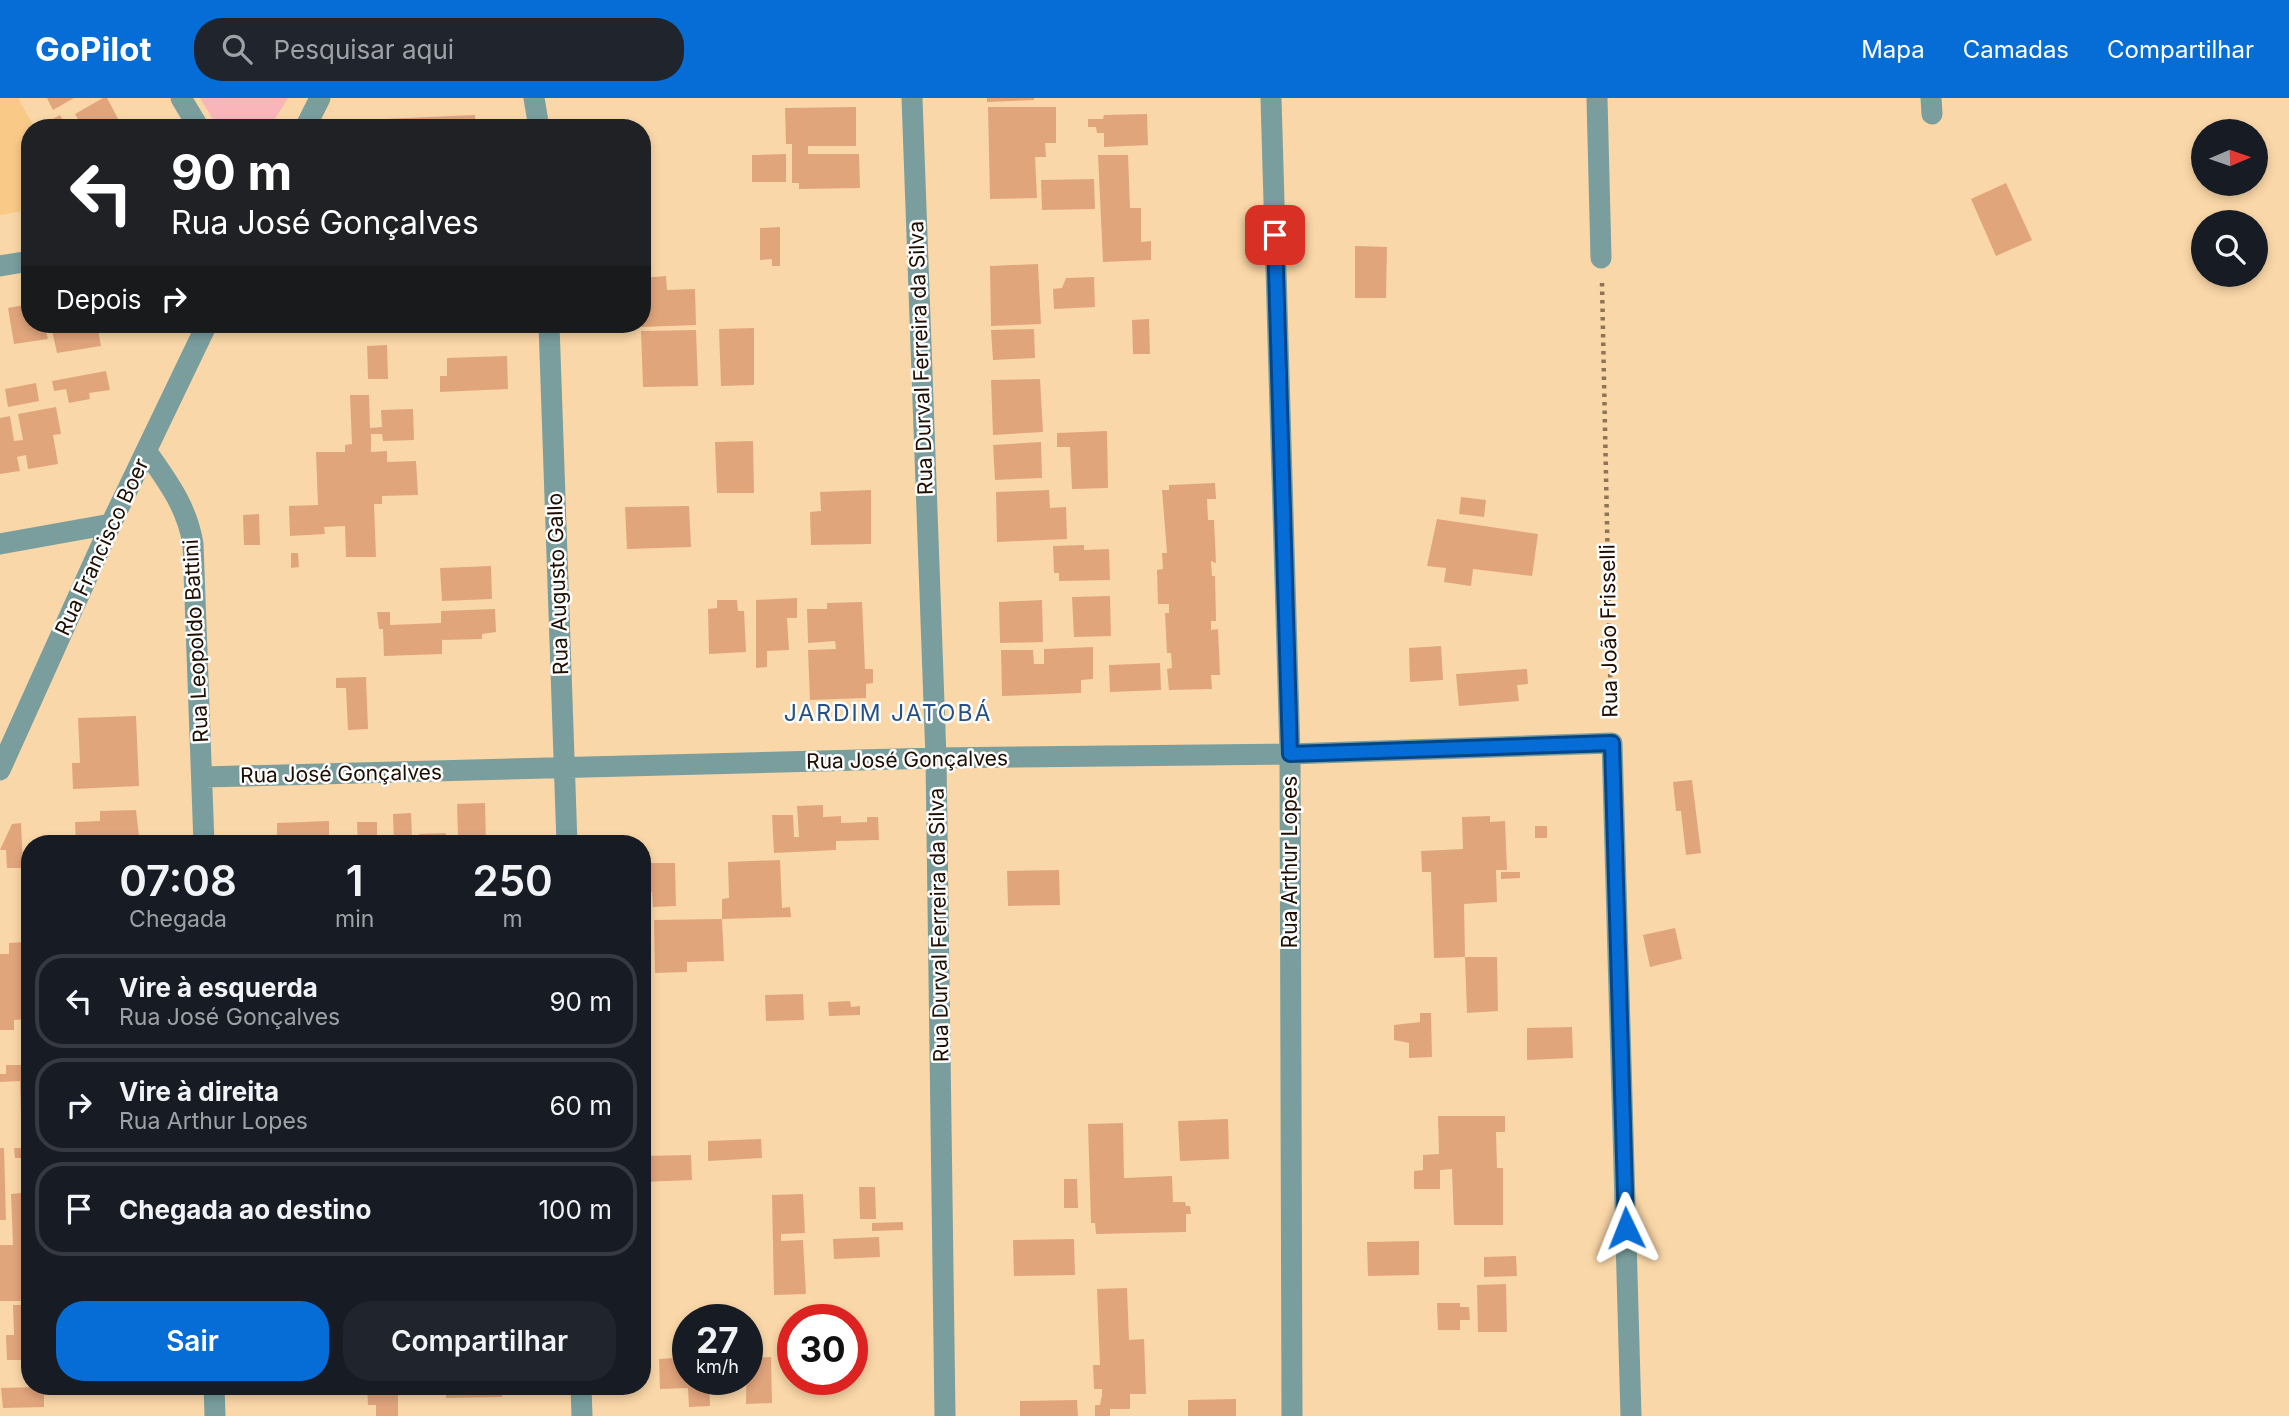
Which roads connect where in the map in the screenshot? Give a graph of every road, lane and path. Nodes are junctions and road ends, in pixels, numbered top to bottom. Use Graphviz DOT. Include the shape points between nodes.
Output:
graph roads {
  1 [pos="181,98"];
  2 [pos="320,98"];
  3 [pos="534,98"];
  4 [pos="912,98"];
  5 [pos="1270,98"];
  6 [pos="1597,98"];
  7 [pos="194,119"];
  8 [pos="310,119"];
  9 [pos="537,119"];
  10 [pos="1601,258"];
  11 [pos="21,262"];
  12 [pos="0,266"];
  13 [pos="203,333"];
  14 [pos="549,333"];
  15 [pos="147,452"];
  16 [pos="111,524"];
  17 [pos="0,544"];
  18 [pos="1612,743"];
  19 [pos="1290,754"];
  20 [pos="936,758"];
  21 [pos="565,768"];
  22 [pos="0,771"];
  23 [pos="203,777"];
  24 [pos="204,835"];
  25 [pos="566,835"];
  26 [pos="214,1395"];
  27 [pos="581,1395"];
  28 [pos="215,1416"];
  29 [pos="582,1416"];
  30 [pos="946,1416"];
  31 [pos="1292,1416"];
  32 [pos="1631,1416"];
  1 -- 7 [label="street"];
  2 -- 8 [label="street"];
  3 -- 9 [label="street"];
  4 -- 20 [label="street, Rua Durval Ferreira da Silva"];
  5 -- 19 [label="street, Rua Arthur Lopes"];
  6 -- 10 [label="street"];
  10 -- 18 [label="path, Rua João Frisselli"];
  11 -- 12 [label="street"];
  13 -- 15 [label="street, Rua Francisco Boer"];
  14 -- 21 [label="street, Rua Augusto Gallo"];
  15 -- 16 [label="street, Rua Francisco Boer"];
  15 -- 23 [label="street, Rua Leopoldo Battini" via="179,498 194,544"];
  16 -- 17 [label="street"];
  16 -- 22 [label="street, Rua Francisco Boer"];
  18 -- 19 [label="street, Rua José Gonçalves"];
  18 -- 32 [label="street, Rua João Frisselli"];
  19 -- 20 [label="street, Rua José Gonçalves"];
  19 -- 31 [label="street, Rua Arthur Lopes"];
  20 -- 21 [label="street, Rua José Gonçalves"];
  20 -- 30 [label="street, Rua Durval Ferreira da Silva"];
  21 -- 23 [label="street, Rua José Gonçalves"];
  21 -- 25 [label="street, Rua Augusto Gallo"];
  23 -- 24 [label="street, Rua Leopoldo Battini"];
  26 -- 28 [label="street"];
  27 -- 29 [label="street"];
}
